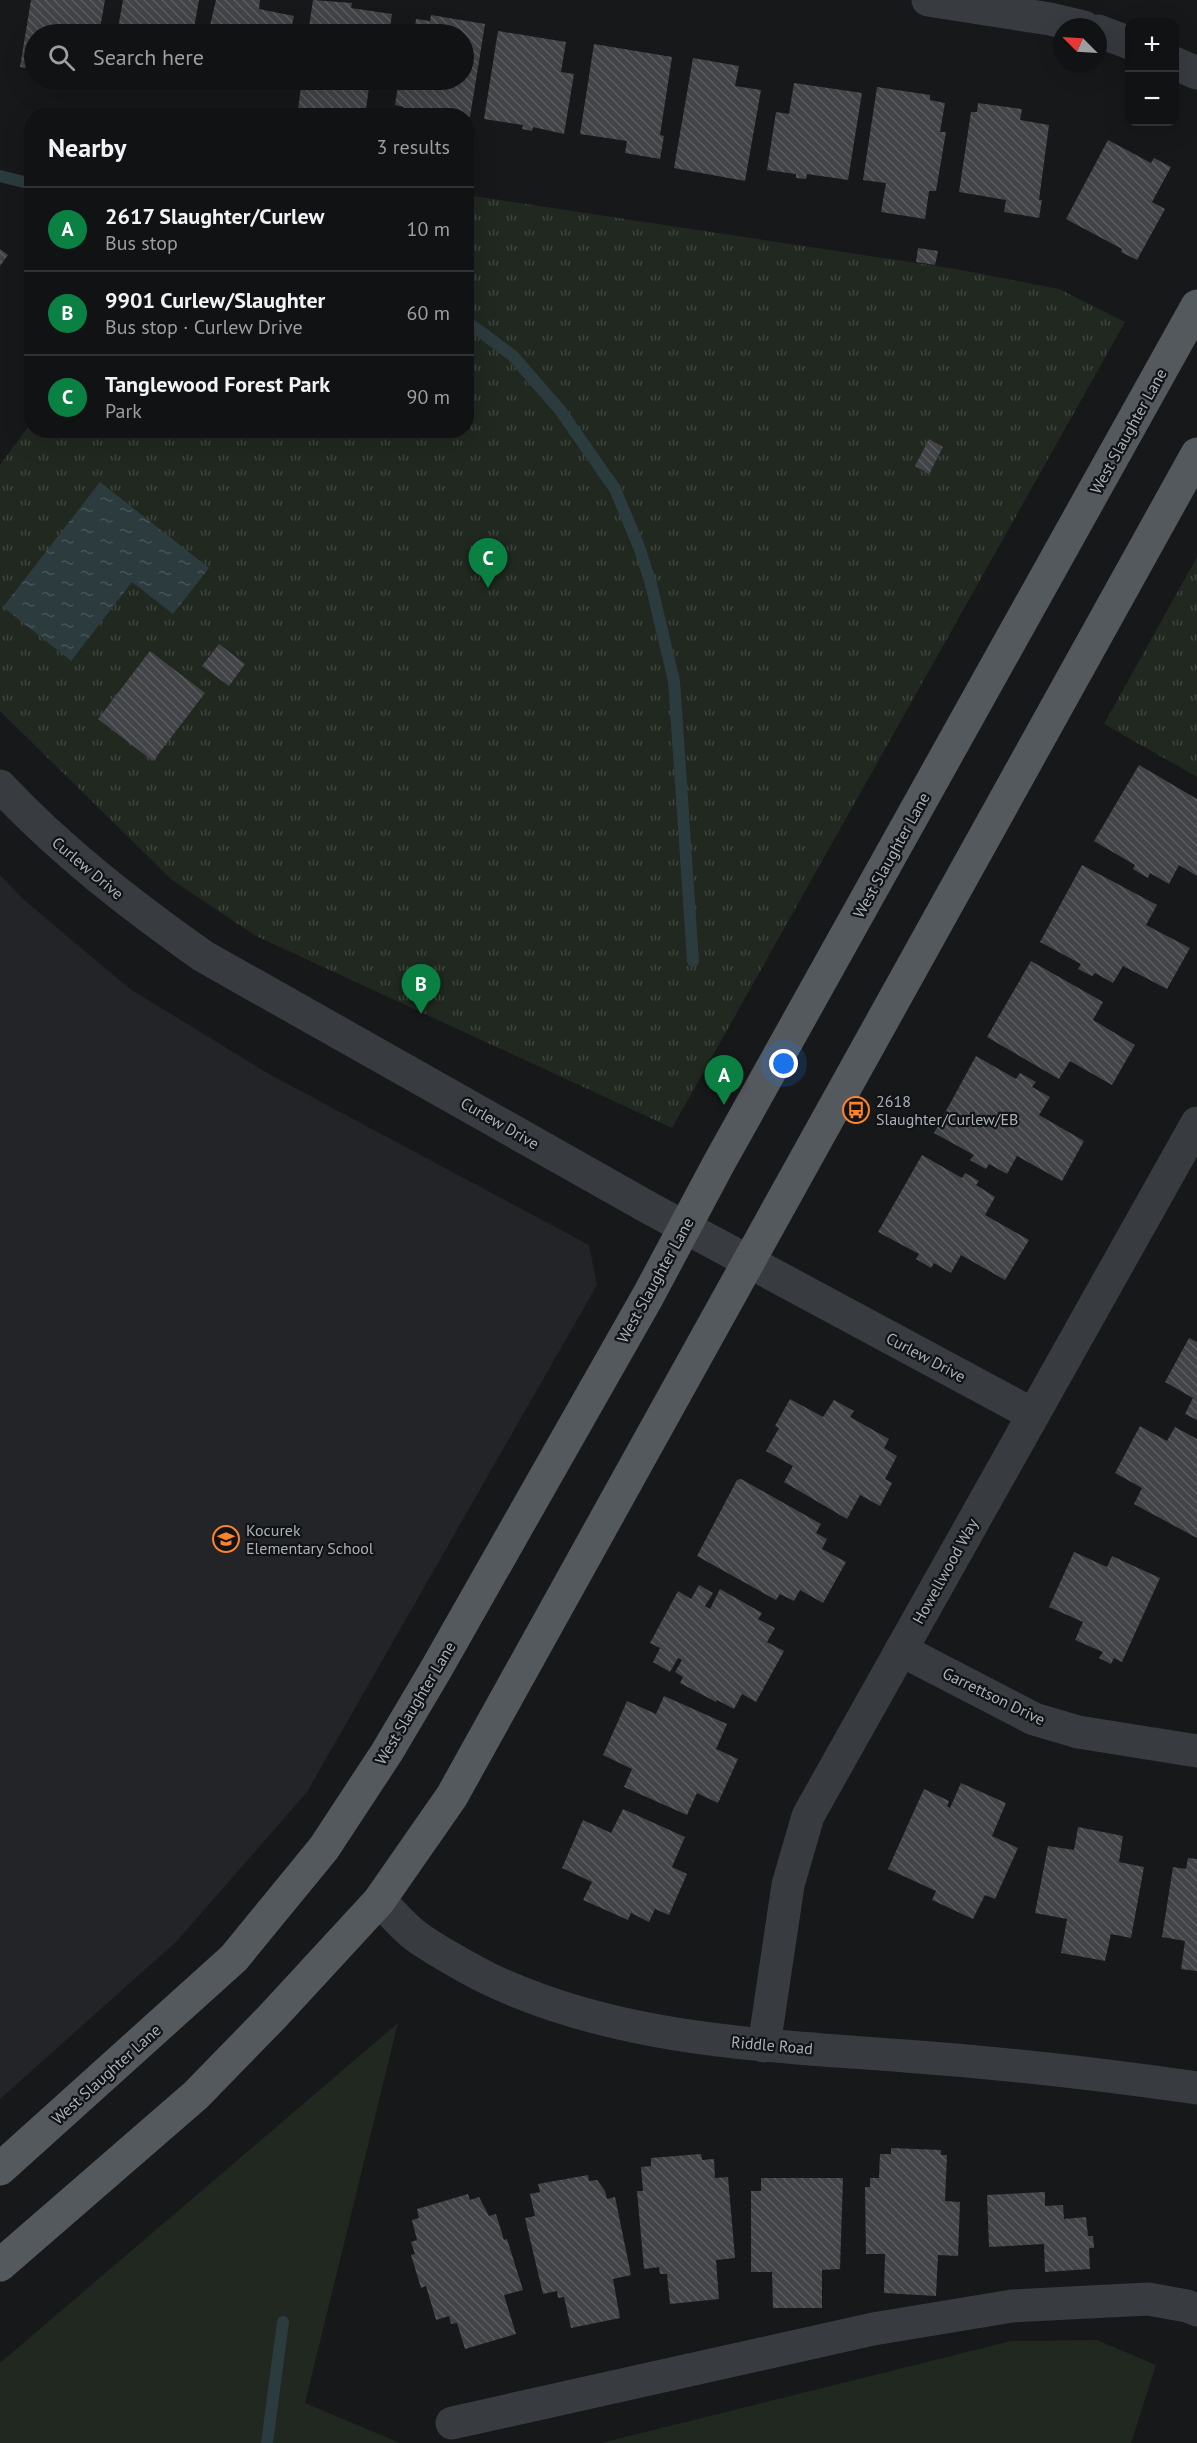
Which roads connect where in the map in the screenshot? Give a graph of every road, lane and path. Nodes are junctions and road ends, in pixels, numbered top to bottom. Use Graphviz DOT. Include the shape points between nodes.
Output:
graph roads {
  1 [pos="928,0"];
  2 [pos="1053,20"];
  3 [pos="1107,34"];
  4 [pos="1125,41"];
  5 [pos="1179,65"];
  6 [pos="1197,74"];
  7 [pos="1197,306"];
  8 [pos="1197,454"];
  9 [pos="0,786"];
  10 [pos="1197,1123"];
  11 [pos="685,1227"];
  12 [pos="750,1262"];
  13 [pos="1032,1414"];
  14 [pos="901,1650"];
  15 [pos="1197,1751"];
  16 [pos="379,1901"];
  17 [pos="764,2046"];
  18 [pos="1197,2088"];
  19 [pos="0,2169"];
  20 [pos="0,2265"];
  21 [pos="1197,2310"];
  22 [pos="452,2423"];
  1 -- 2 [label="street"];
  3 -- 4 [label="street"];
  5 -- 6 [label="street"];
  7 -- 11 [label="main road, West Slaughter Lane"];
  8 -- 12 [label="main road"];
  9 -- 11 [label="street, Curlew Drive" via="76,859 142,914 203,956"];
  10 -- 13 [label="street, Howellwood Way"];
  11 -- 12 [label="street, Curlew Drive"];
  11 -- 19 [label="main road, West Slaughter Lane" via="435,1671 324,1848 234,1958"];
  12 -- 13 [label="street, Curlew Drive"];
  12 -- 16 [label="main road" via="480,1748 452,1796"];
  13 -- 14 [label="street, Howellwood Way"];
  14 -- 15 [label="street, Garrettson Drive" via="1034,1719 1078,1732"];
  14 -- 17 [label="street, Howellwood Way" via="808,1816 788,1885"];
  16 -- 17 [label="street, Riddle Road" via="412,1933 489,1978 583,2016 660,2034"];
  16 -- 20 [label="main road" via="195,2095"];
  17 -- 18 [label="street, Riddle Road" via="989,2062"];
  21 -- 22 [label="street" via="1148,2299 1012,2306 873,2329"];
}
